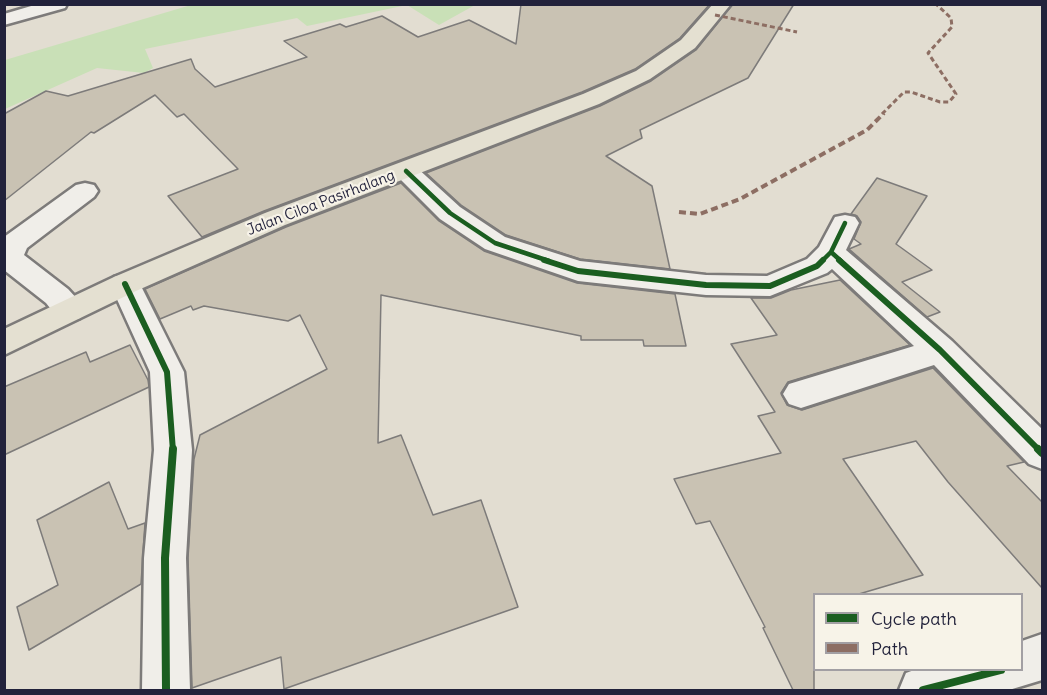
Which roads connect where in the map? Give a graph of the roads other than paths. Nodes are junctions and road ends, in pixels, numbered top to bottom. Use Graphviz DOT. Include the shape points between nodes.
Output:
graph roads {
  1 [pos="59,4"];
  2 [pos="723,4"];
  3 [pos="4,21"];
  4 [pos="406,171"];
  5 [pos="85,191"];
  6 [pos="845,223"];
  7 [pos="831,252"];
  8 [pos="124,284"];
  9 [pos="69,310"];
  10 [pos="4,343"];
  11 [pos="940,350"];
  12 [pos="801,394"];
  13 [pos="1042,453"];
  14 [pos="1042,657"];
  15 [pos="1023,664"];
  16 [pos="994,671"];
  17 [pos="166,690"];
  18 [pos="923,690"];
  1 -- 3 [label="street"];
  2 -- 4 [label="main road, Jalan Ciloa Pasirhalang" via="688,44 643,75"];
  4 -- 7 [label="street" via="450,213 495,243 578,271 706,285 770,286 817,266"];
  4 -- 8 [label="main road, Jalan Ciloa Pasirhalang" via="275,219"];
  5 -- 9 [label="street" via="15,243 8,258"];
  6 -- 7 [label="street"];
  7 -- 11 [label="street"];
  8 -- 9 [label="main road, Jalan Ciloa Pasirhalang"];
  8 -- 17 [label="street" via="166,372 173,450 165,558"];
  9 -- 10 [label="main road, Jalan Ciloa Pasirhalang"];
  11 -- 12 [label="street"];
  11 -- 13 [label="street"];
  14 -- 15 [label="street"];
  16 -- 18 [label="street"];
}
